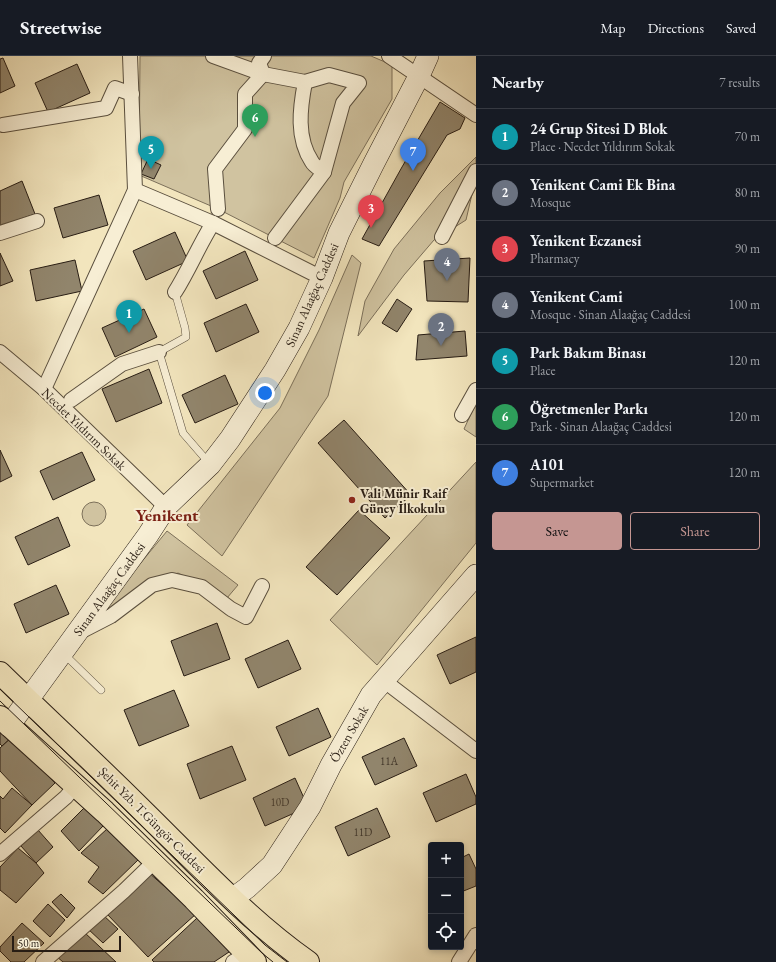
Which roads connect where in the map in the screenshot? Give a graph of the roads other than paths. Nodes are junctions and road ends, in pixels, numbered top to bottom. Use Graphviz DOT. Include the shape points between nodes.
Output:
graph roads {
  1 [pos="130,56"];
  2 [pos="213,56"];
  3 [pos="264,56"];
  4 [pos="390,56"];
  5 [pos="428,56"];
  6 [pos="263,74"];
  7 [pos="419,76"];
  8 [pos="305,82"];
  9 [pos="132,94"];
  10 [pos="476,115"];
  11 [pos="3,125"];
  12 [pos="476,171"];
  13 [pos="324,172"];
  14 [pos="135,190"];
  15 [pos="218,209"];
  16 [pos="37,221"];
  17 [pos="213,223"];
  18 [pos="0,233"];
  19 [pos="442,237"];
  20 [pos="275,238"];
  21 [pos="322,278"];
  22 [pos="175,292"];
  23 [pos="0,352"];
  24 [pos="159,352"];
  25 [pos="44,389"];
  26 [pos="476,390"];
  27 [pos="71,400"];
  28 [pos="462,415"];
  29 [pos="210,465"];
  30 [pos="166,507"];
  31 [pos="476,575"];
  32 [pos="262,586"];
  33 [pos="76,634"];
  34 [pos="62,653"];
  35 [pos="0,673"];
  36 [pos="383,680"];
  37 [pos="101,690"];
  38 [pos="28,701"];
  39 [pos="5,722"];
  40 [pos="476,751"];
  41 [pos="76,785"];
  42 [pos="0,854"];
  43 [pos="155,861"];
  44 [pos="232,899"];
  45 [pos="476,935"];
  46 [pos="244,959"];
  47 [pos="43,962"];
  48 [pos="308,962"];
  49 [pos="458,962"];
  1 -- 9 [label="street"];
  2 -- 6 [label="street"];
  3 -- 6 [label="street" via="259,63"];
  4 -- 7 [label="street"];
  5 -- 7 [label="street, Sinan Alaağaç Caddesi"];
  6 -- 8 [label="street"];
  6 -- 15 [label="street" via="245,94 245,129 215,169"];
  7 -- 10 [label="street"];
  7 -- 21 [label="street, Sinan Alaağaç Caddesi" via="340,233"];
  8 -- 13 [label="street" via="300,125 304,145 312,163"];
  8 -- 13 [label="street" via="329,75 359,82 343,103"];
  9 -- 11 [label="street" via="115,88 106,108"];
  9 -- 14 [label="street"];
  12 -- 19 [label="street"];
  13 -- 20 [label="street"];
  14 -- 17 [label="street"];
  14 -- 25 [label="street"];
  16 -- 18 [label="street"];
  17 -- 21 [label="street"];
  17 -- 22 [label="street"];
  21 -- 29 [label="street, Sinan Alaağaç Caddesi" via="299,328 275,370"];
  22 -- 24 [label="lane" via="186,336"];
  23 -- 25 [label="street, Necdet Yıldırım Sokak"];
  24 -- 27 [label="street" via="122,364"];
  24 -- 29 [label="lane" via="183,432"];
  25 -- 30 [label="street, Necdet Yıldırım Sokak"];
  26 -- 28 [label="street"];
  29 -- 30 [label="street, Sinan Alaağaç Caddesi"];
  30 -- 33 [label="street, Sinan Alaağaç Caddesi"];
  31 -- 36 [label="street, Özten Sokak"];
  32 -- 33 [label="street" via="246,617 202,587 172,580 152,585 111,616"];
  33 -- 34 [label="street, Sinan Alaağaç Caddesi"];
  34 -- 37 [label="lane"];
  34 -- 38 [label="street, Sinan Alaağaç Caddesi"];
  35 -- 38 [label="main road, Şehit Yzb. T.Güngör Caddesi"];
  36 -- 40 [label="street"];
  36 -- 44 [label="street, Özten Sokak" via="371,695 310,807 272,865"];
  38 -- 39 [label="street, Sinan Alaağaç Caddesi"];
  38 -- 44 [label="main road, Şehit Yzb. T.Güngör Caddesi" via="101,768"];
  39 -- 41 [label="main road, Şehit Yzb. T.Güngör Caddesi"];
  41 -- 42 [label="street" via="66,797"];
  41 -- 43 [label="main road, Şehit Yzb. T.Güngör Caddesi"];
  43 -- 46 [label="main road, Şehit Yzb. T.Güngör Caddesi" via="194,900"];
  43 -- 47 [label="street"];
  44 -- 48 [label="main road, Şehit Yzb. T.Güngör Caddesi"];
  45 -- 49 [label="street"];
}
